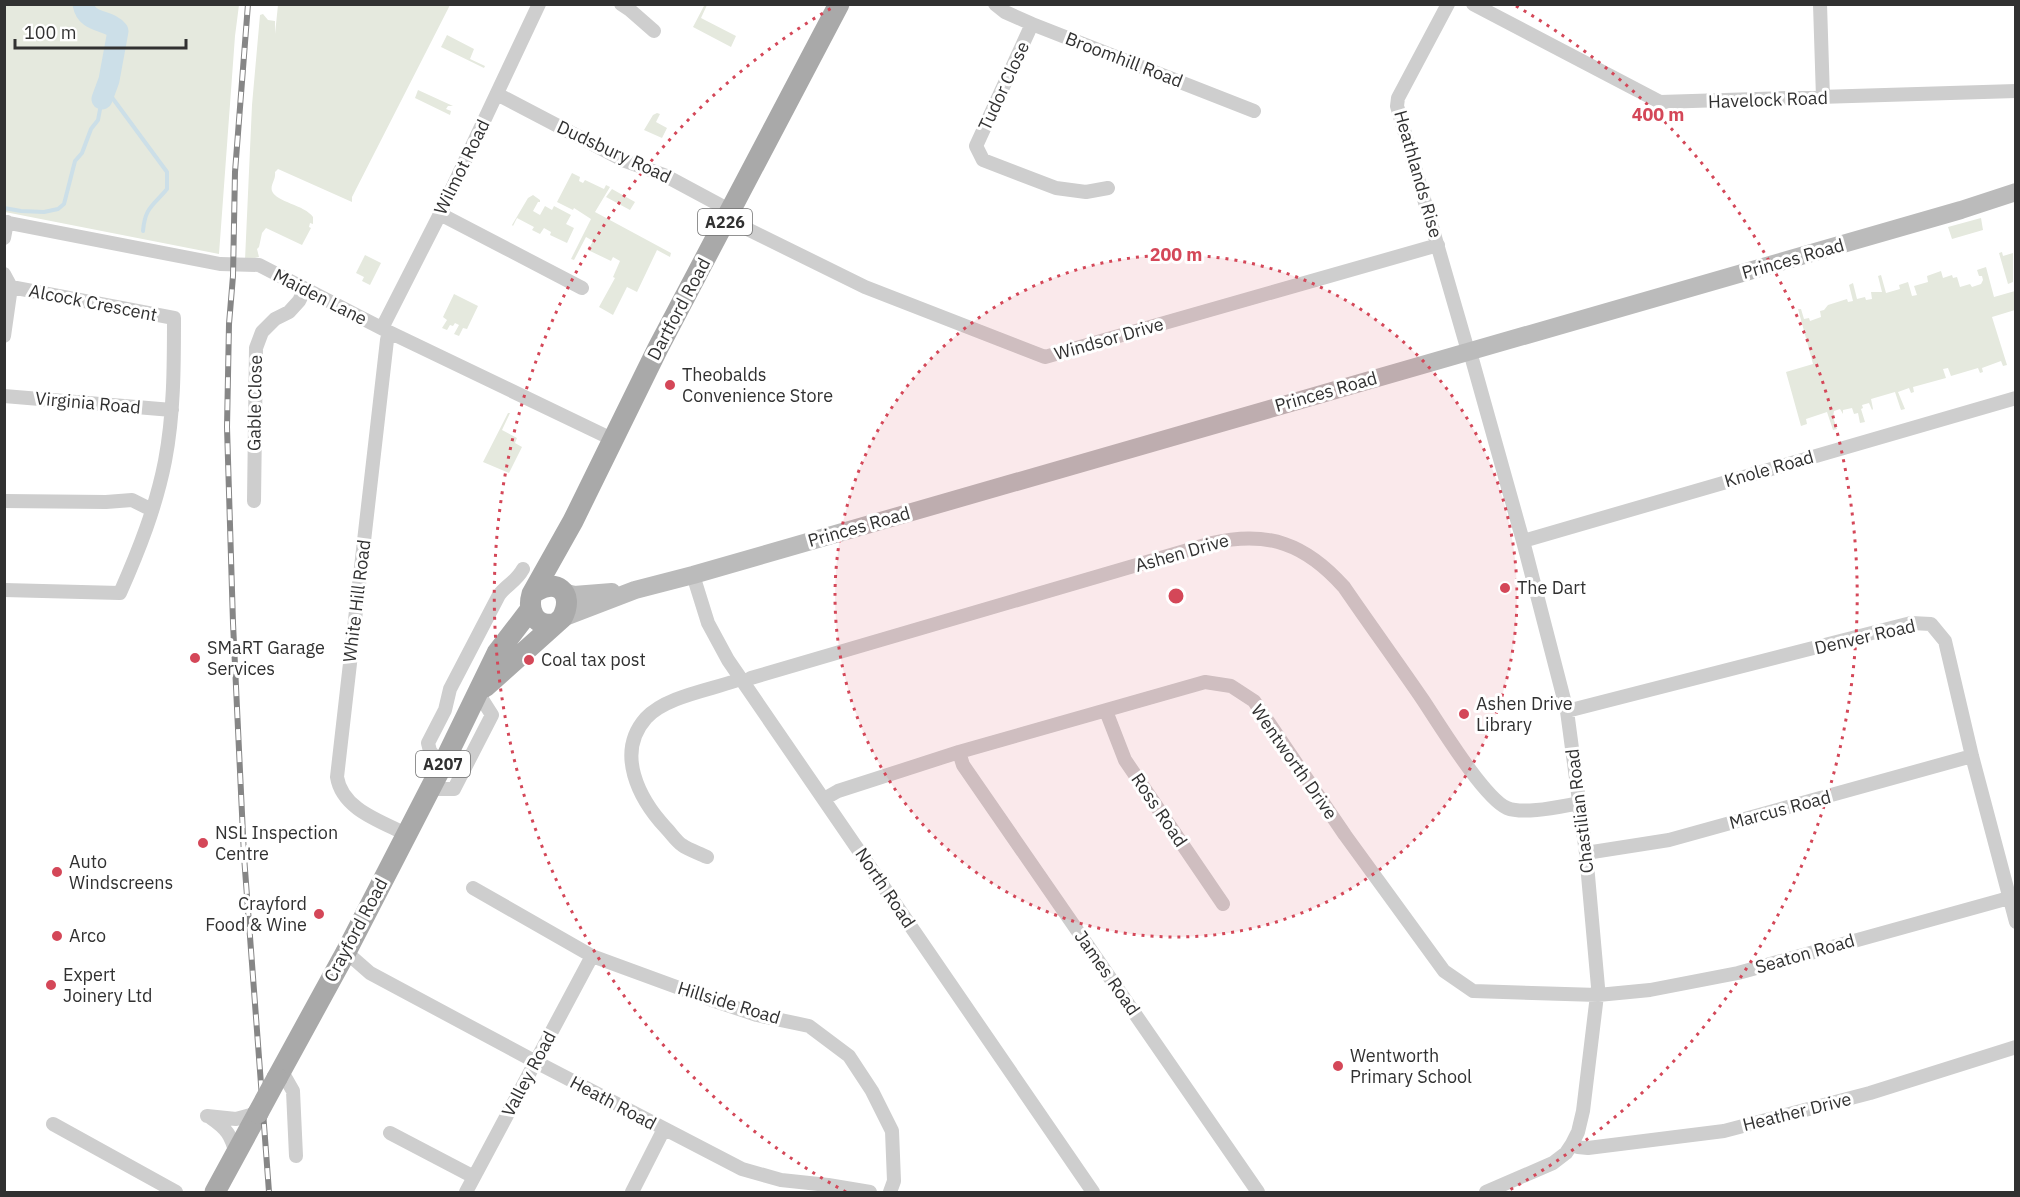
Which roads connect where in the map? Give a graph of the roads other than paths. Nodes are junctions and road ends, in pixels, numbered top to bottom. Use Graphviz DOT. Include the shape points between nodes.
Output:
graph roads {
  1 [pos="539,4"];
  2 [pos="839,4"];
  3 [pos="995,4"];
  4 [pos="1448,4"];
  5 [pos="1473,4"];
  6 [pos="1820,4"];
  7 [pos="628,6"];
  8 [pos="1032,24"];
  9 [pos="654,31"];
  10 [pos="2016,91"];
  11 [pos="497,94"];
  12 [pos="1823,98"];
  13 [pos="1254,111"];
  14 [pos="1108,188"];
  15 [pos="2016,192"];
  16 [pos="440,214"];
  17 [pos="729,215"];
  18 [pos="6,222"];
  19 [pos="4,238"];
  20 [pos="1438,245"];
  21 [pos="4,274"];
  22 [pos="11,287"];
  23 [pos="582,288"];
  24 [pos="305,289"];
  25 [pos="386,330"];
  26 [pos="4,336"];
  27 [pos="1469,352"];
  28 [pos="4,396"];
  29 [pos="2016,398"];
  30 [pos="172,410"];
  31 [pos="614,440"];
  32 [pos="4,501"];
  33 [pos="254,501"];
  34 [pos="152,510"];
  35 [pos="1523,541"];
  36 [pos="557,552"];
  37 [pos="522,569"];
  38 [pos="693,575"];
  39 [pos="560,589"];
  40 [pos="4,590"];
  41 [pos="635,590"];
  42 [pos="531,602"];
  43 [pos="558,621"];
  44 [pos="475,641"];
  45 [pos="497,653"];
  46 [pos="742,680"];
  47 [pos="478,693"];
  48 [pos="1106,711"];
  49 [pos="1567,711"];
  50 [pos="959,752"];
  51 [pos="1972,756"];
  52 [pos="444,762"];
  53 [pos="430,789"];
  54 [pos="824,799"];
  55 [pos="1580,803"];
  56 [pos="406,834"];
  57 [pos="1586,854"];
  58 [pos="707,857"];
  59 [pos="473,888"];
  60 [pos="2009,898"];
  61 [pos="1222,904"];
  62 [pos="2016,922"];
  63 [pos="592,956"];
  64 [pos="342,959"];
  65 [pos="1598,995"];
  66 [pos="2016,1047"];
  67 [pos="536,1062"];
  68 [pos="279,1074"];
  69 [pos="258,1113"];
  70 [pos="53,1124"];
  71 [pos="664,1130"];
  72 [pos="390,1133"];
  73 [pos="1572,1144"];
  74 [pos="236,1154"];
  75 [pos="296,1156"];
  76 [pos="474,1178"];
  77 [pos="778,1186"];
  78 [pos="176,1192"];
  79 [pos="215,1192"];
  80 [pos="466,1192"];
  81 [pos="632,1192"];
  82 [pos="870,1192"];
  83 [pos="890,1192"];
  84 [pos="1094,1192"];
  85 [pos="1258,1192"];
  86 [pos="1486,1192"];
  1 -- 11 [label="street, Wilmot Road"];
  2 -- 17 [label="main road, Dartford Road / A226"];
  3 -- 8 [label="street, Broomhill Road"];
  4 -- 20 [label="street, Heathlands Rise" via="1397,106"];
  5 -- 12 [label="street, Havelock Road" via="1660,102"];
  6 -- 12 [label="street"];
  7 -- 9 [label="street"];
  8 -- 13 [label="street, Broomhill Road"];
  8 -- 14 [label="street, Tudor Close" via="976,146 983,160 1056,188 1086,192"];
  10 -- 12 [label="street, Havelock Road"];
  11 -- 16 [label="street, Wilmot Road"];
  11 -- 17 [label="street, Dudsbury Road" via="625,161 664,175"];
  15 -- 27 [label="main road, Princes Road"];
  16 -- 23 [label="street"];
  16 -- 25 [label="street, Wilmot Road"];
  17 -- 20 [label="street, Windsor Drive" via="865,287 1044,357"];
  17 -- 31 [label="main road, Dartford Road / A226"];
  18 -- 19 [label="street"];
  18 -- 24 [label="street, Maiden Lane" via="220,264 259,266"];
  20 -- 27 [label="street, Heathlands Rise"];
  21 -- 22 [label="street"];
  22 -- 26 [label="street"];
  22 -- 30 [label="street, Alcock Crescent" via="174,318"];
  24 -- 25 [label="street, Maiden Lane"];
  24 -- 33 [label="street, Gable Close" via="289,312 262,332 256,348"];
  25 -- 31 [label="street, Maiden Lane"];
  25 -- 56 [label="street, White Hill Road" via="337,777 340,790 351,803"];
  27 -- 35 [label="street, Chastilian Road"];
  27 -- 38 [label="main road, Princes Road"];
  28 -- 30 [label="street, Virginia Road"];
  29 -- 35 [label="street, Knole Road"];
  30 -- 34 [label="street, Alcock Crescent" via="165,462"];
  31 -- 36 [label="main road, Dartford Road / A226"];
  32 -- 34 [label="street" via="132,500"];
  34 -- 40 [label="street, Alcock Crescent" via="120,593"];
  35 -- 49 [label="street, Chastilian Road"];
  36 -- 39 [label="main road, Dartford Road / A226" via="554,578"];
  36 -- 42 [label="main road, Dartford Road / A226"];
  37 -- 44 [label="street" via="517,580 499,596"];
  38 -- 41 [label="main road, Princes Road"];
  38 -- 46 [label="street, North Road" via="713,634"];
  39 -- 41 [label="main road, Princes Road" via="574,595"];
  39 -- 42 [label="main road" via="541,586"];
  39 -- 43 [label="main road" via="567,601"];
  41 -- 43 [label="main road, Princes Road"];
  42 -- 43 [label="main road" via="537,620 546,624"];
  42 -- 45 [label="main road, Crayford Road / A207"];
  43 -- 47 [label="main road, Crayford Road / A207"];
  44 -- 45 [label="street"];
  44 -- 52 [label="street" via="428,743 435,757"];
  45 -- 47 [label="main road, Crayford Road / A207"];
  46 -- 54 [label="street, North Road"];
  46 -- 55 [label="street, Ashen Drive" via="1212,543 1268,538 1308,555 1344,587 1498,803 1521,810"];
  46 -- 58 [label="street, Ashen Drive" via="666,702 646,717 634,736 630,760 637,788 647,805 681,844"];
  47 -- 52 [label="main road, Crayford Road / A207"];
  47 -- 53 [label="street" via="492,716 454,789"];
  48 -- 50 [label="street, Wentworth Drive"];
  48 -- 61 [label="street, Ross Road" via="1125,760"];
  48 -- 65 [label="street, Wentworth Drive" via="1205,682 1231,686 1254,701 1444,971 1473,991"];
  49 -- 51 [label="street, Denver Road" via="1911,623 1931,624 1944,640"];
  49 -- 55 [label="street, Chastilian Road"];
  50 -- 54 [label="street, Wentworth Drive"];
  50 -- 85 [label="street, James Road" via="963,765"];
  51 -- 57 [label="street, Marcus Road" via="1668,840"];
  51 -- 60 [label="street, Denver Road"];
  52 -- 53 [label="main road, Crayford Road / A207"];
  53 -- 56 [label="main road, Crayford Road / A207"];
  54 -- 84 [label="street, North Road"];
  55 -- 57 [label="street, Chastilian Road"];
  56 -- 64 [label="main road, Crayford Road / A207"];
  57 -- 65 [label="street, Chastilian Road"];
  59 -- 63 [label="street, Hillside Road"];
  60 -- 62 [label="street, Denver Road"];
  60 -- 65 [label="street, Seaton Road" via="1723,977"];
  63 -- 67 [label="street, Valley Road"];
  63 -- 83 [label="street, Hillside Road" via="723,1004 809,1026 849,1056 892,1131 894,1181"];
  64 -- 67 [label="street, Heath Road"];
  64 -- 68 [label="main road, Crayford Road / A207"];
  65 -- 73 [label="street, Chastilian Road" via="1583,1111"];
  66 -- 73 [label="street, Heather Drive" via="1870,1093 1724,1131 1588,1148"];
  67 -- 71 [label="street, Heath Road"];
  67 -- 76 [label="street, Valley Road"];
  68 -- 69 [label="main road, Crayford Road / A207, bridge"];
  68 -- 75 [label="street" via="292,1091"];
  69 -- 74 [label="main road, Crayford Road / A207"];
  69 -- 74 [label="street" via="236,1119 207,1116 224,1127"];
  70 -- 78 [label="street"];
  71 -- 77 [label="street, Heath Road"];
  71 -- 81 [label="street"];
  72 -- 76 [label="street"];
  73 -- 86 [label="street, Chastilian Road" via="1552,1163"];
  74 -- 79 [label="main road, Crayford Road / A207"];
  76 -- 80 [label="street, Valley Road"];
  77 -- 82 [label="street, Heath Road" via="840,1187"];
}
